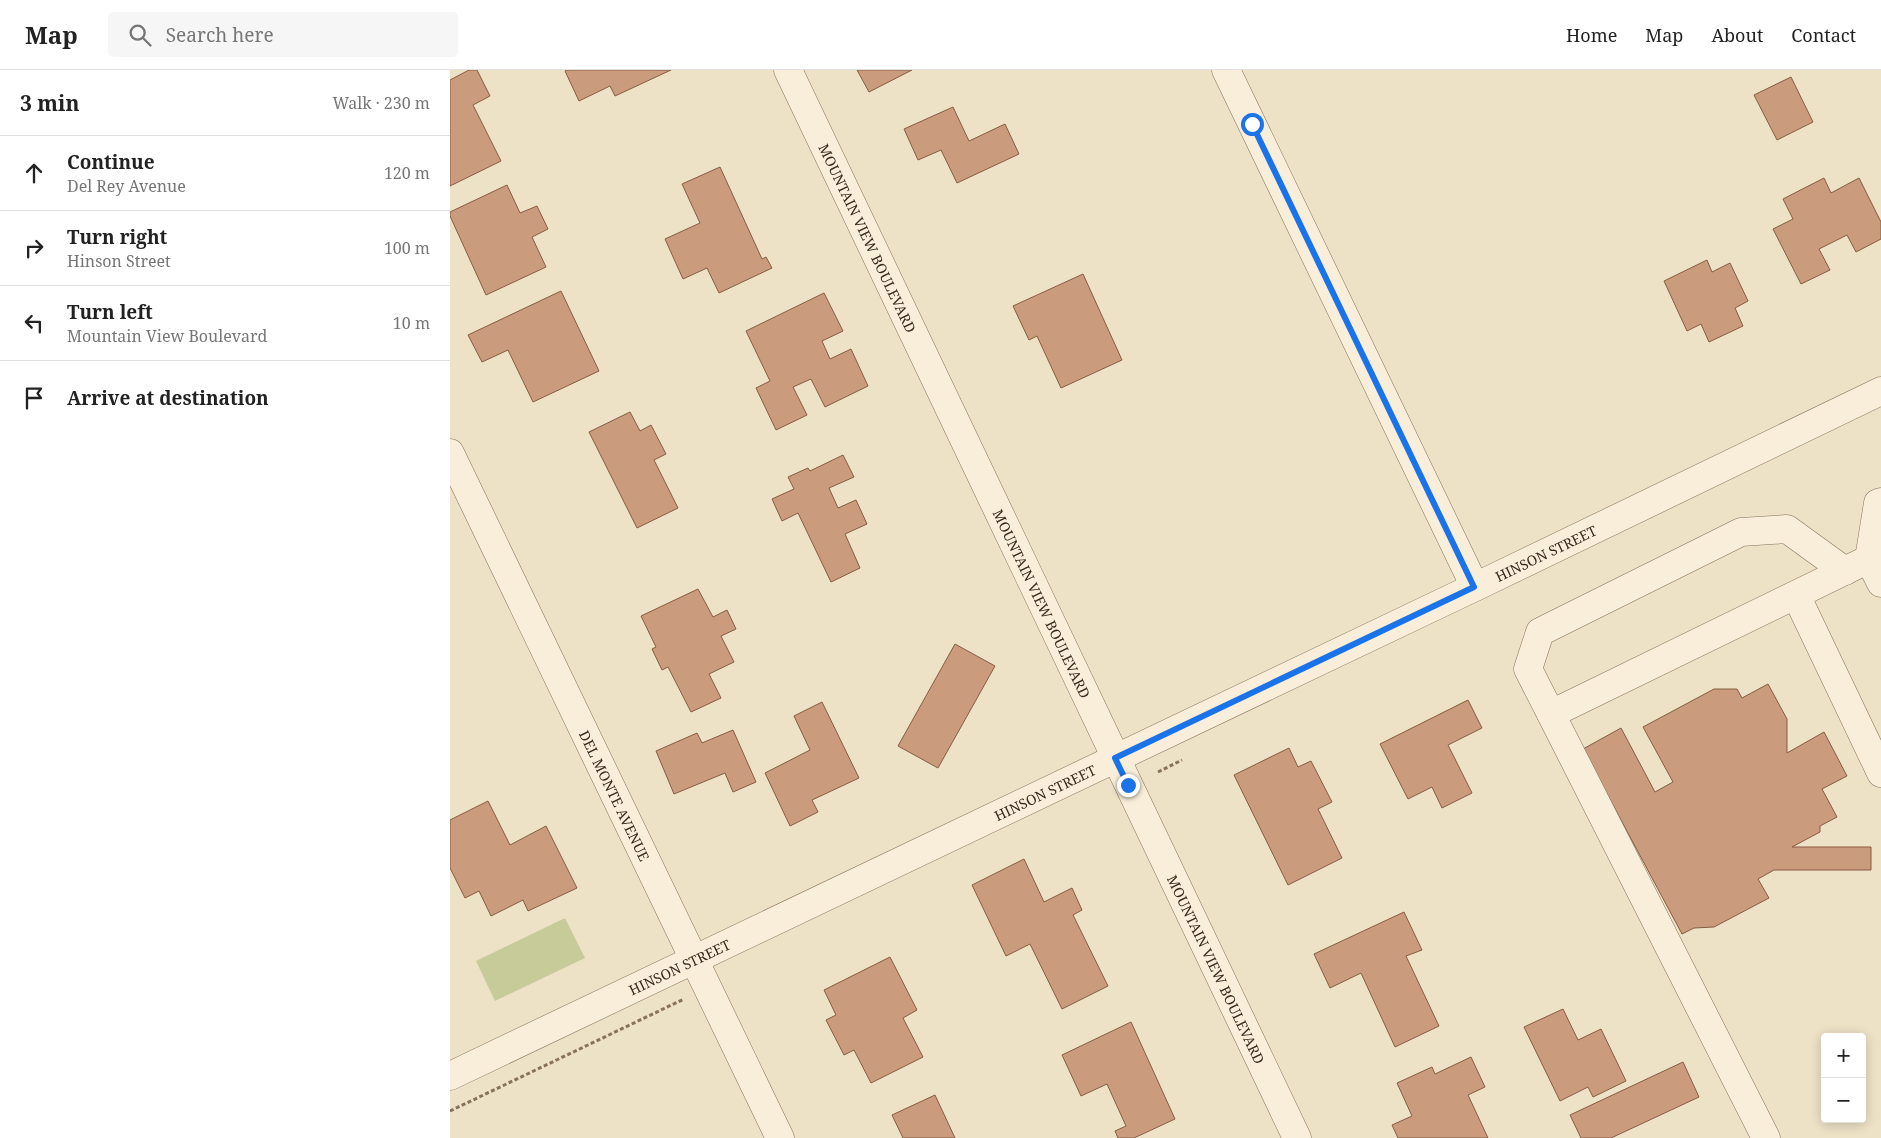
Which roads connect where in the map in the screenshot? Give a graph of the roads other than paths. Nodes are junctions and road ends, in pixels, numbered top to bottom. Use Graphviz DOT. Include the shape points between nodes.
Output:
graph roads {
  1 [pos="788,70"];
  2 [pos="1226,70"];
  3 [pos="1881,391"];
  4 [pos="450,453"];
  5 [pos="1881,502"];
  6 [pos="1869,559"];
  7 [pos="1845,571"];
  8 [pos="1881,583"];
  9 [pos="1474,587"];
  10 [pos="1796,595"];
  11 [pos="1551,714"];
  12 [pos="1115,758"];
  13 [pos="1881,774"];
  14 [pos="694,960"];
  15 [pos="450,1076"];
  16 [pos="780,1138"];
  17 [pos="1297,1138"];
  18 [pos="1766,1138"];
  1 -- 12 [label="street, MOUNTAIN VIEW BOULEVARD"];
  2 -- 9 [label="street"];
  3 -- 9 [label="street, HINSON STREET"];
  4 -- 14 [label="street, DEL MONTE AVENUE"];
  5 -- 6 [label="street" via="1878,503"];
  6 -- 7 [label="street"];
  6 -- 8 [label="street"];
  7 -- 10 [label="street"];
  7 -- 11 [label="street" via="1787,529 1741,532 1540,632 1528,669"];
  9 -- 12 [label="street, HINSON STREET"];
  10 -- 11 [label="street"];
  10 -- 13 [label="street"];
  11 -- 18 [label="street"];
  12 -- 14 [label="street, HINSON STREET"];
  12 -- 17 [label="street, MOUNTAIN VIEW BOULEVARD"];
  14 -- 15 [label="street, HINSON STREET"];
  14 -- 16 [label="street, DEL MONTE AVENUE"];
}
